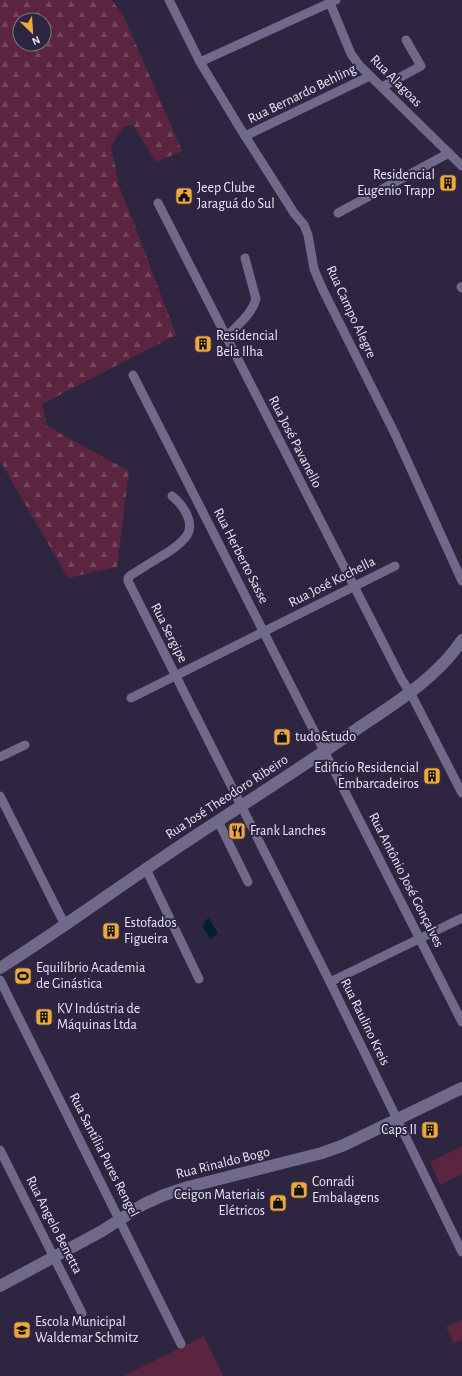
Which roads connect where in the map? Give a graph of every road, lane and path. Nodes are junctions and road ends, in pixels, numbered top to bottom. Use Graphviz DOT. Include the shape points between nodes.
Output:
graph roads {
  1 [pos="169,0"];
  2 [pos="333,2"];
  3 [pos="406,40"];
  4 [pos="200,62"];
  5 [pos="370,76"];
  6 [pos="382,87"];
  7 [pos="245,136"];
  8 [pos="449,153"];
  9 [pos="462,166"];
  10 [pos="158,202"];
  11 [pos="338,213"];
  12 [pos="245,258"];
  13 [pos="226,337"];
  14 [pos="133,374"];
  15 [pos="172,496"];
  16 [pos="395,566"];
  17 [pos="462,581"];
  18 [pos="354,587"];
  19 [pos="264,631"];
  20 [pos="462,640"];
  21 [pos="175,676"];
  22 [pos="410,692"];
  23 [pos="131,698"];
  24 [pos="25,745"];
  25 [pos="325,751"];
  26 [pos="0,757"];
  27 [pos="462,793"];
  28 [pos="0,796"];
  29 [pos="241,806"];
  30 [pos="218,821"];
  31 [pos="146,868"];
  32 [pos="248,882"];
  33 [pos="462,918"];
  34 [pos="65,925"];
  35 [pos="420,938"];
  36 [pos="0,968"];
  37 [pos="199,979"];
  38 [pos="0,980"];
  39 [pos="330,982"];
  40 [pos="462,1022"];
  41 [pos="462,1088"];
  42 [pos="397,1119"];
  43 [pos="0,1150"];
  44 [pos="120,1220"];
  45 [pos="462,1252"];
  46 [pos="54,1256"];
  47 [pos="0,1286"];
  48 [pos="82,1313"];
  49 [pos="181,1344"];
  1 -- 4 [label="street, Rua Campo Alegre"];
  2 -- 4 [label="street"];
  2 -- 5 [label="street, Rua Alagoas" via="351,54"];
  3 -- 6 [label="street" via="421,66"];
  4 -- 7 [label="street, Rua Campo Alegre"];
  5 -- 6 [label="street, Rua Alagoas"];
  5 -- 7 [label="street, Rua Bernardo Behling"];
  6 -- 8 [label="street, Rua Alagoas"];
  7 -- 17 [label="street, Rua Campo Alegre" via="304,225 314,269 322,288 395,434"];
  8 -- 9 [label="street, Rua Alagoas"];
  8 -- 11 [label="street"];
  10 -- 13 [label="street, Rua José Pavanello"];
  12 -- 13 [label="street" via="256,299 248,313"];
  13 -- 18 [label="street, Rua José Pavanello"];
  14 -- 19 [label="street, Rua Herberto Sasse"];
  15 -- 21 [label="street, Rua Sergipe" via="188,516 190,526 186,538 174,549 128,578"];
  16 -- 18 [label="street, Rua José Kochella"];
  18 -- 19 [label="street, Rua José Kochella"];
  18 -- 22 [label="street, Rua José Pavanello"];
  19 -- 21 [label="street, Rua José Kochella"];
  19 -- 25 [label="street, Rua Herberto Sasse"];
  20 -- 22 [label="main road, Rua José Theodoro Ribeiro" via="436,670"];
  21 -- 23 [label="street, Rua José Kochella"];
  21 -- 29 [label="street, Rua Sergipe"];
  22 -- 25 [label="main road, Rua José Theodoro Ribeiro"];
  22 -- 27 [label="street, Rua José Pavanello"];
  24 -- 26 [label="street"];
  25 -- 29 [label="main road, Rua José Theodoro Ribeiro"];
  25 -- 35 [label="street, Rua Antônio José Gonçalves"];
  28 -- 34 [label="street"];
  29 -- 30 [label="main road, Rua José Theodoro Ribeiro"];
  29 -- 39 [label="street, Rua Raulino Kreis"];
  30 -- 31 [label="main road, Rua José Theodoro Ribeiro"];
  30 -- 32 [label="street"];
  31 -- 34 [label="main road, Rua José Theodoro Ribeiro"];
  31 -- 37 [label="street"];
  33 -- 35 [label="street"];
  34 -- 36 [label="main road, Rua José Theodoro Ribeiro"];
  35 -- 39 [label="street"];
  35 -- 40 [label="street, Rua Antônio José Gonçalves"];
  38 -- 44 [label="street, Rua Santília Pures Rengel"];
  39 -- 42 [label="street, Rua Raulino Kreis"];
  41 -- 42 [label="main road, Rua Rinaldo Bogo"];
  42 -- 44 [label="main road, Rua Rinaldo Bogo" via="322,1153 169,1193 144,1204"];
  42 -- 45 [label="street, Rua Raulino Kreis"];
  43 -- 46 [label="street, Rua Angelo Benetta"];
  44 -- 46 [label="main road, Rua Rinaldo Bogo"];
  44 -- 49 [label="street, Rua Santília Pures Rengel"];
  46 -- 47 [label="main road, Rua Rinaldo Bogo"];
  46 -- 48 [label="street, Rua Angelo Benetta"];
}
